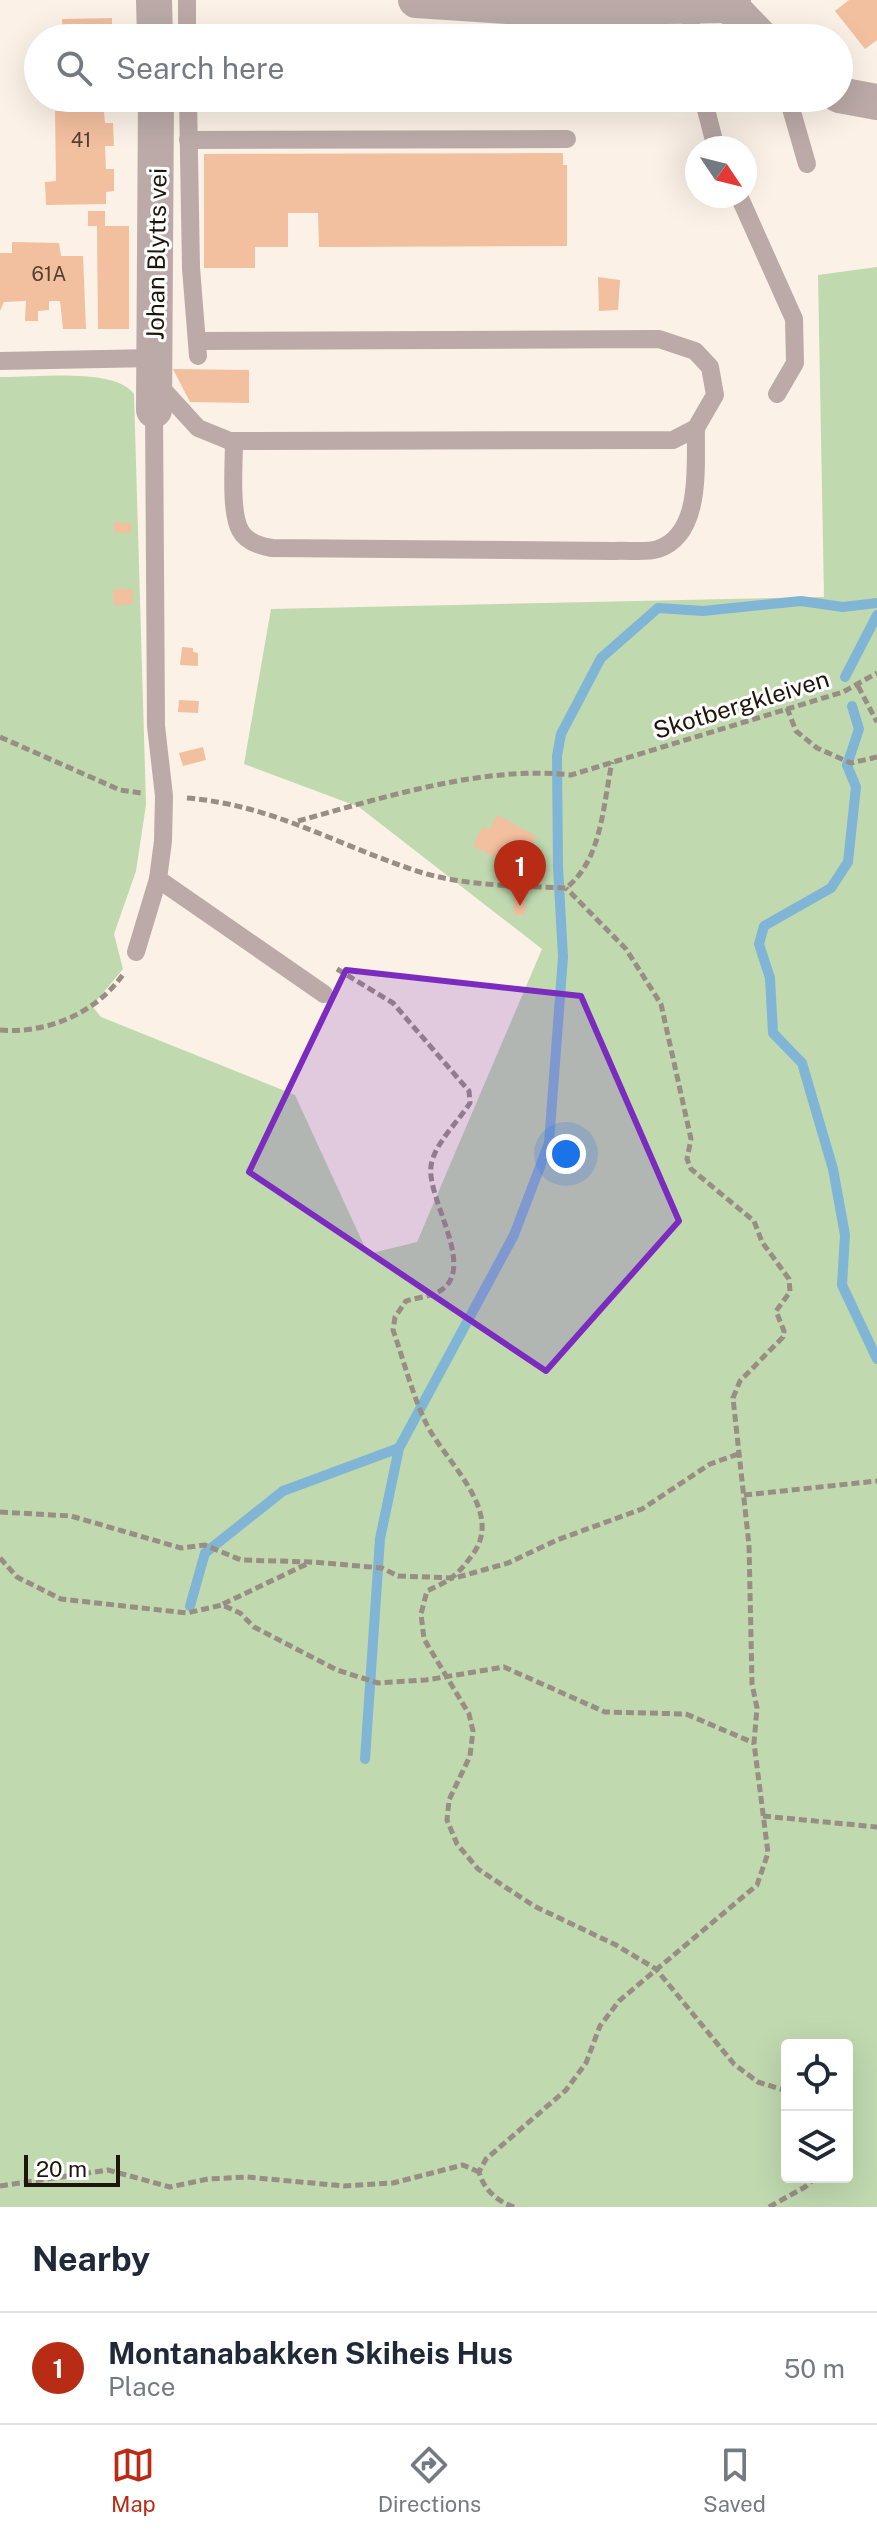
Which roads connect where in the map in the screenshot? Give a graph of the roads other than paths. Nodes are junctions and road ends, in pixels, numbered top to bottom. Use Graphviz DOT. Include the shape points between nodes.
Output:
graph roads {
  1 [pos="154,0"];
  2 [pos="187,0"];
  3 [pos="416,0"];
  4 [pos="731,2"];
  5 [pos="691,22"];
  6 [pos="155,24"];
  7 [pos="187,24"];
  8 [pos="749,24"];
  9 [pos="853,98"];
  10 [pos="877,102"];
  11 [pos="156,112"];
  12 [pos="188,112"];
  13 [pos="707,112"];
  14 [pos="792,112"];
  15 [pos="713,136"];
  16 [pos="567,139"];
  17 [pos="188,140"];
  18 [pos="807,164"];
  19 [pos="744,208"];
  20 [pos="0,361"];
  21 [pos="154,382"];
  22 [pos="777,394"];
  23 [pos="696,428"];
  24 [pos="234,441"];
  25 [pos="158,879"];
  26 [pos="136,952"];
  27 [pos="324,994"];
  1 -- 6 [label="street"];
  2 -- 7 [label="lane"];
  3 -- 5 [label="street"];
  4 -- 5 [label="street"];
  4 -- 8 [label="street"];
  9 -- 10 [label="street"];
  11 -- 21 [label="street, Johan Blytts vei"];
  12 -- 17 [label="lane"];
  13 -- 15 [label="lane"];
  14 -- 18 [label="lane"];
  16 -- 17 [label="lane"];
  17 -- 23 [label="lane" via="197,349 659,339 695,351 710,367 715,395"];
  19 -- 22 [label="lane" via="794,319 795,363"];
  20 -- 21 [label="lane"];
  21 -- 24 [label="lane" via="198,428"];
  21 -- 25 [label="lane" via="156,726 164,796"];
  23 -- 24 [label="lane" via="673,440 637,442"];
  23 -- 24 [label="lane" via="694,494 682,528 672,542 657,549 628,550 255,545 240,532"];
  25 -- 26 [label="lane"];
  25 -- 27 [label="lane"];
}
